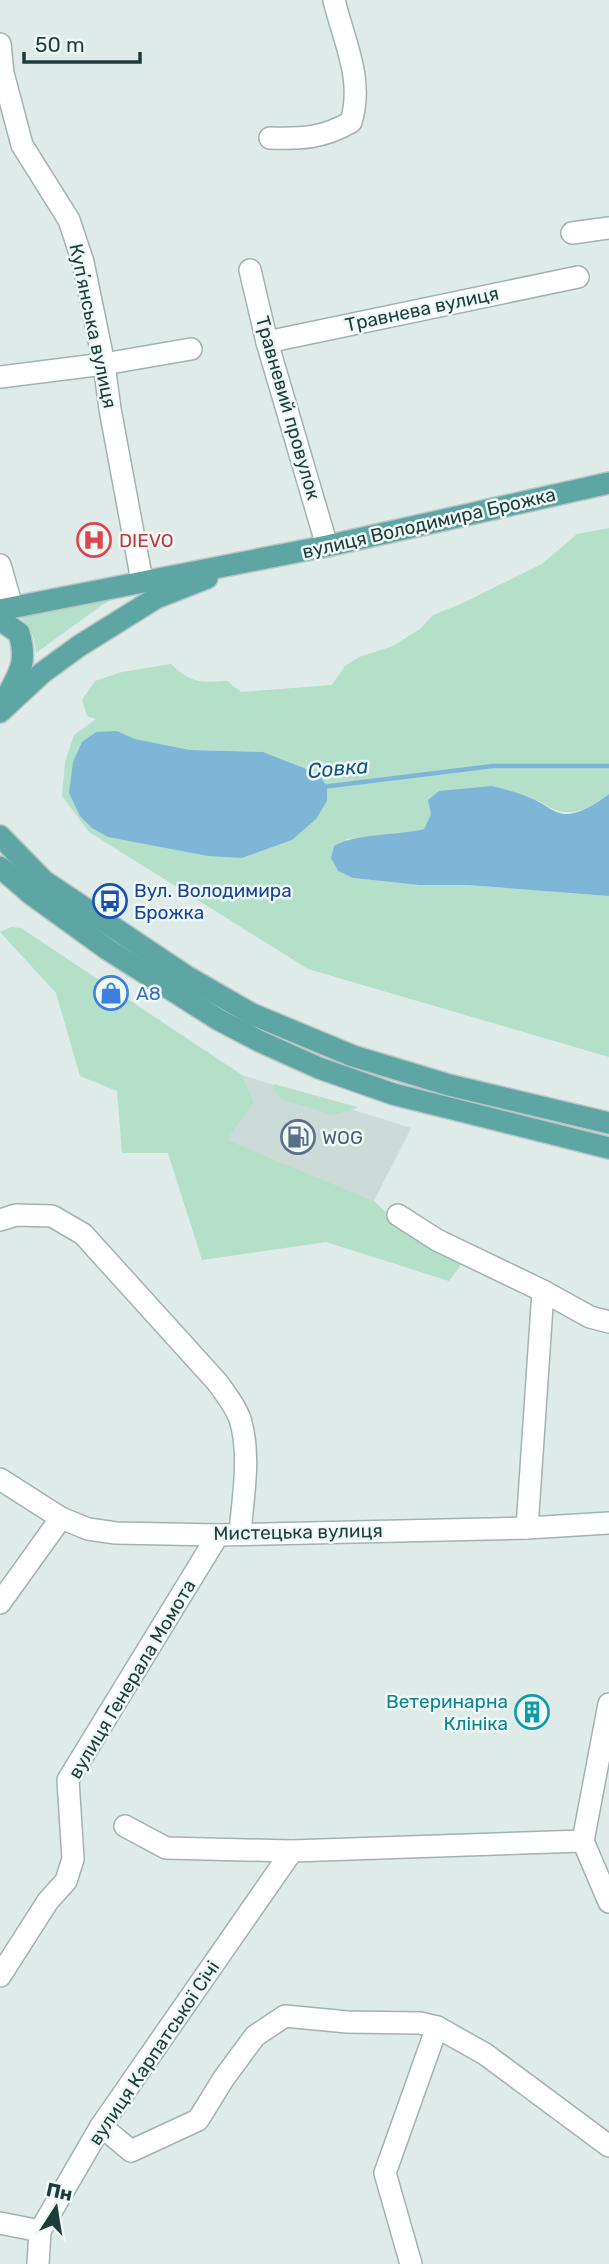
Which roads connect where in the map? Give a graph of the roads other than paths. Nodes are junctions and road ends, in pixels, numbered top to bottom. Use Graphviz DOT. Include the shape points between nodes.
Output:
graph roads {
  1 [pos="334,0"];
  2 [pos="0,44"];
  3 [pos="271,138"];
  4 [pos="609,228"];
  5 [pos="572,233"];
  6 [pos="250,270"];
  7 [pos="578,277"];
  8 [pos="267,342"];
  9 [pos="191,349"];
  10 [pos="104,364"];
  11 [pos="0,377"];
  12 [pos="609,483"];
  13 [pos="327,546"];
  14 [pos="248,562"];
  15 [pos="0,565"];
  16 [pos="142,581"];
  17 [pos="4,612"];
  18 [pos="0,711"];
  19 [pos="0,836"];
  20 [pos="0,870"];
  21 [pos="609,1123"];
  22 [pos="609,1148"];
  23 [pos="398,1215"];
  24 [pos="0,1220"];
  25 [pos="542,1291"];
  26 [pos="609,1322"];
  27 [pos="0,1479"];
  28 [pos="61,1518"];
  29 [pos="609,1523"];
  30 [pos="527,1528"];
  31 [pos="240,1533"];
  32 [pos="218,1535"];
  33 [pos="0,1603"];
  34 [pos="609,1704"];
  35 [pos="125,1826"];
  36 [pos="583,1841"];
  37 [pos="292,1851"];
  38 [pos="609,1902"];
  39 [pos="0,1976"];
  40 [pos="437,2027"];
  41 [pos="102,2126"];
  42 [pos="609,2146"];
  43 [pos="0,2223"];
  44 [pos="40,2231"];
  45 [pos="38,2264"];
  46 [pos="411,2264"];
  1 -- 3 [label="street" via="355,74 357,102 351,122 332,133 303,139"];
  2 -- 10 [label="street, Купʼянська вулиця" via="22,145 69,220 83,262"];
  4 -- 5 [label="street"];
  6 -- 8 [label="street, Травневий провулок"];
  7 -- 8 [label="street, Травнева вулиця"];
  8 -- 13 [label="street, Травневий провулок"];
  9 -- 10 [label="street"];
  10 -- 11 [label="street"];
  10 -- 16 [label="street, Купʼянська вулиця"];
  12 -- 13 [label="main road, вулиця Володимира Брожка"];
  13 -- 14 [label="main road, вулиця Володимира Брожка"];
  14 -- 16 [label="main road, вулиця Володимира Брожка"];
  14 -- 18 [label="main road, вулиця Володимира Брожка" via="156,598 79,646"];
  15 -- 17 [label="street"];
  16 -- 17 [label="main road, вулиця Володимира Брожка"];
  17 -- 18 [label="main road" via="19,633 24,651 22,668"];
  19 -- 21 [label="main road" via="44,881 186,976 252,1014 365,1060"];
  20 -- 22 [label="main road" via="107,949 259,1041 393,1094"];
  23 -- 25 [label="street" via="437,1240"];
  24 -- 31 [label="street" via="16,1215 52,1216 83,1234 217,1382 240,1419 246,1460"];
  25 -- 26 [label="street"];
  25 -- 30 [label="street"];
  27 -- 28 [label="street, Мистецька вулиця"];
  28 -- 32 [label="street, Мистецька вулиця" via="88,1529 116,1533"];
  28 -- 33 [label="street"];
  29 -- 30 [label="street, Мистецька вулиця"];
  30 -- 31 [label="street, Мистецька вулиця"];
  31 -- 32 [label="street, Мистецька вулиця"];
  32 -- 39 [label="street, вулиця Генерала Момота" via="68,1780 73,1858 66,1881"];
  34 -- 36 [label="street"];
  35 -- 37 [label="street" via="166,1848"];
  36 -- 37 [label="street"];
  36 -- 38 [label="street"];
  37 -- 41 [label="street, вулиця Карпатської Січі"];
  40 -- 41 [label="street" via="285,2016 255,2036 198,2120 131,2151"];
  40 -- 42 [label="street" via="485,2054"];
  40 -- 46 [label="street" via="385,2173"];
  41 -- 44 [label="street, вулиця Карпатської Січі"];
  43 -- 44 [label="street"];
  44 -- 45 [label="street, вулиця Карпатської Січі"];
}
